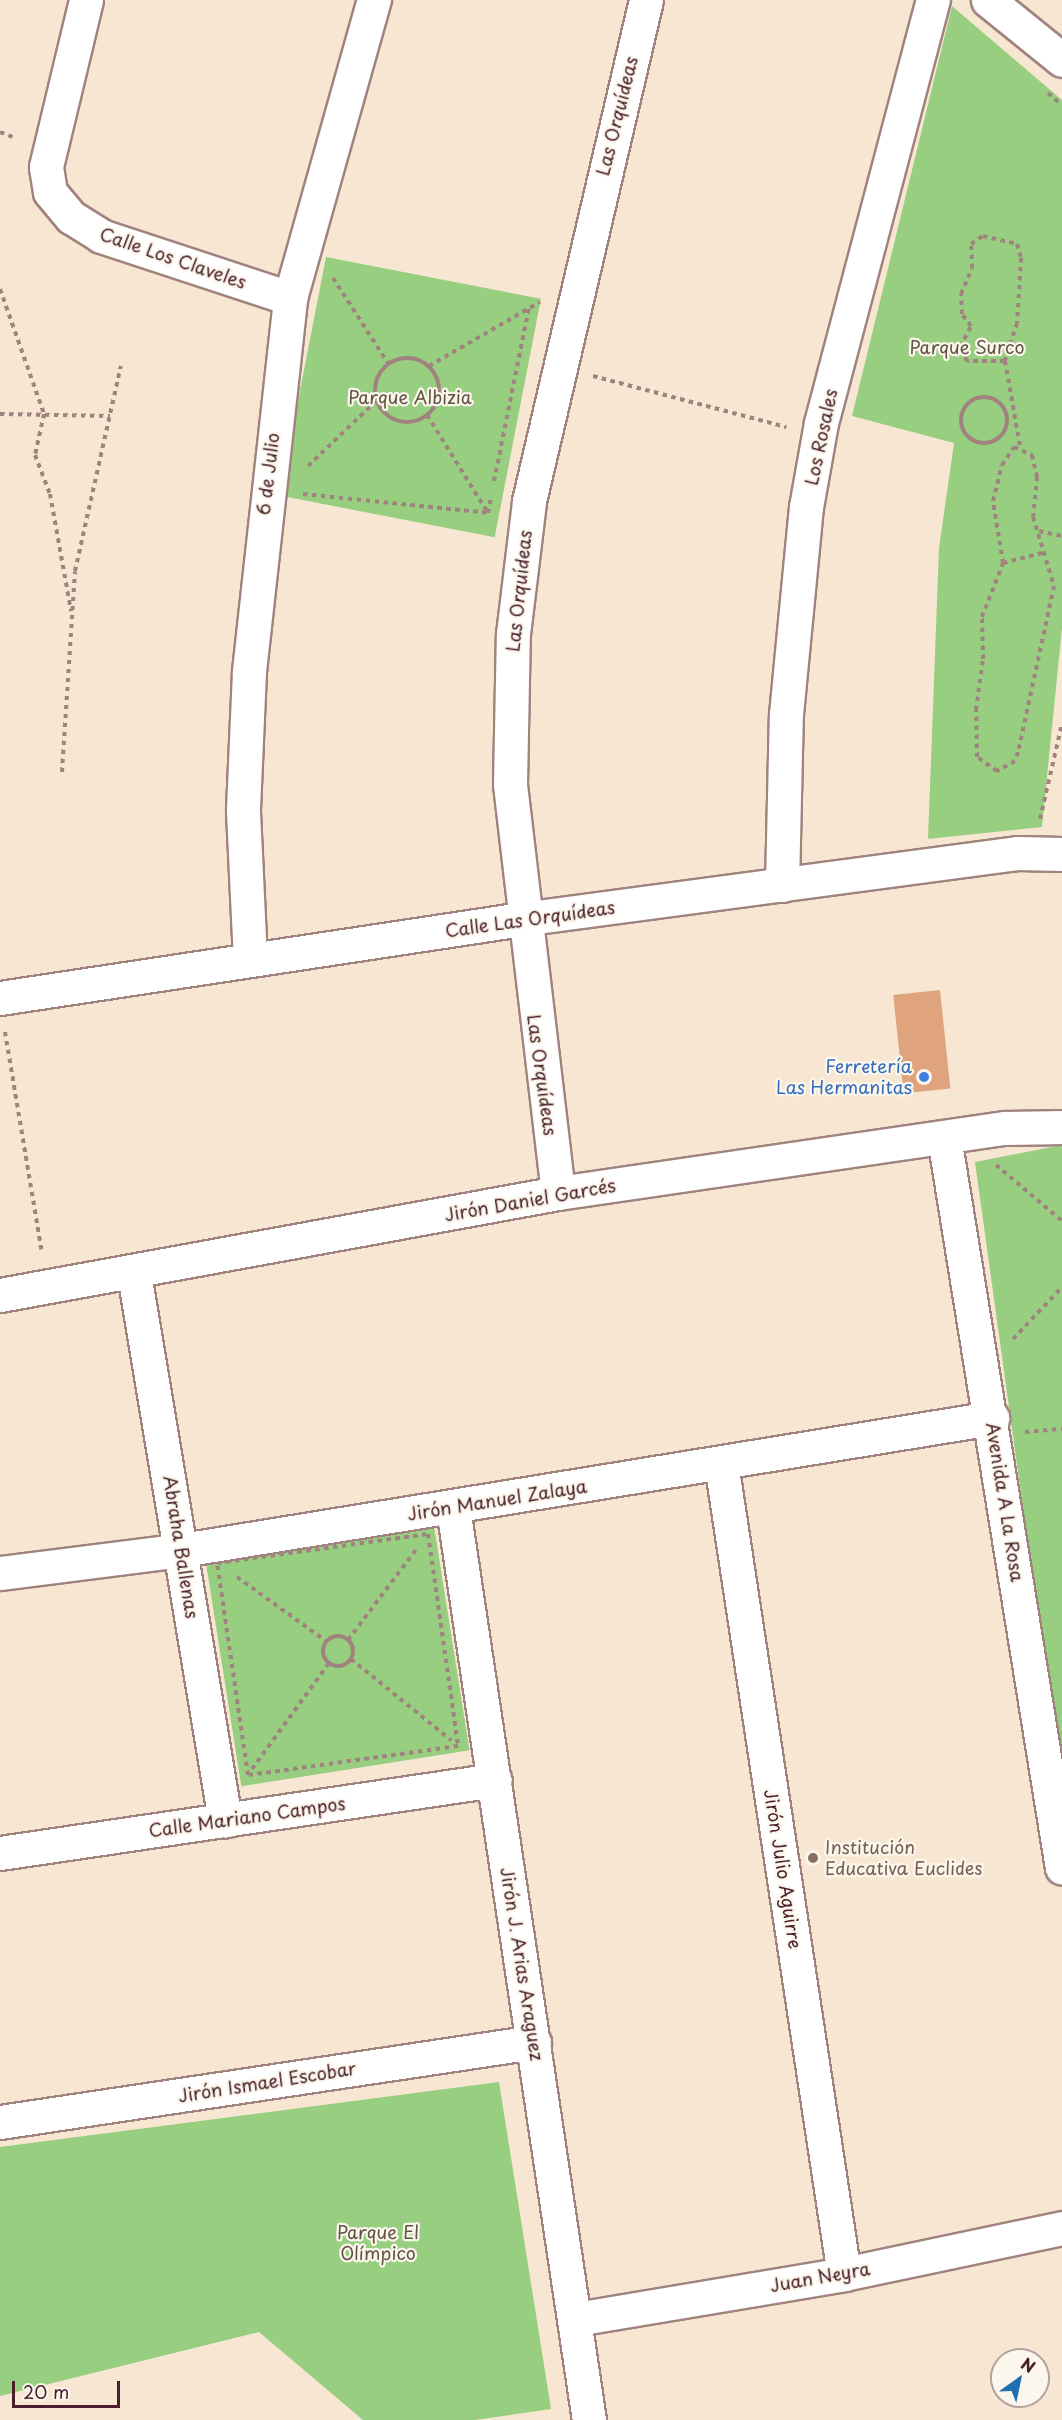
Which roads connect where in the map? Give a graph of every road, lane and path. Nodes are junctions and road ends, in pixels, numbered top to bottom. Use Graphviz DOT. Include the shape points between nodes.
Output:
graph roads {
  1 [pos="86,0"];
  2 [pos="374,0"];
  3 [pos="646,0"];
  4 [pos="933,0"];
  5 [pos="988,0"];
  6 [pos="1062,60"];
  7 [pos="308,239"];
  8 [pos="576,281"];
  9 [pos="0,289"];
  10 [pos="290,298"];
  11 [pos="529,308"];
  12 [pos="1005,361"];
  13 [pos="388,363"];
  14 [pos="122,366"];
  15 [pos="429,366"];
  16 [pos="558,367"];
  17 [pos="377,400"];
  18 [pos="1004,410"];
  19 [pos="1016,410"];
  20 [pos="0,414"];
  21 [pos="44,414"];
  22 [pos="427,415"];
  23 [pos="111,416"];
  24 [pos="819,436"];
  25 [pos="1020,446"];
  26 [pos="273,492"];
  27 [pos="488,513"];
  28 [pos="527,517"];
  29 [pos="1039,531"];
  30 [pos="1062,536"];
  31 [pos="1046,552"];
  32 [pos="1003,563"];
  33 [pos="72,618"];
  34 [pos="1062,724"];
  35 [pos="62,772"];
  36 [pos="1028,822"];
  37 [pos="1062,854"];
  38 [pos="782,885"];
  39 [pos="522,919"];
  40 [pos="250,960"];
  41 [pos="2,1011"];
  42 [pos="1062,1127"];
  43 [pos="944,1137"];
  44 [pos="994,1164"];
  45 [pos="558,1193"];
  46 [pos="1062,1221"];
  47 [pos="134,1274"];
  48 [pos="1062,1287"];
  49 [pos="48,1288"];
  50 [pos="0,1295"];
  51 [pos="982,1357"];
  52 [pos="992,1418"];
  53 [pos="721,1463"];
  54 [pos="453,1508"];
  55 [pos="428,1534"];
  56 [pos="182,1550"];
  57 [pos="217,1563"];
  58 [pos="0,1572"];
  59 [pos="348,1640"];
  60 [pos="326,1641"];
  61 [pos="351,1659"];
  62 [pos="329,1663"];
  63 [pos="458,1746"];
  64 [pos="248,1775"];
  65 [pos="495,1780"];
  66 [pos="225,1820"];
  67 [pos="0,1853"];
  68 [pos="1062,1868"];
  69 [pos="534,2042"];
  70 [pos="0,2122"];
  71 [pos="1062,2228"];
  72 [pos="844,2274"];
  73 [pos="576,2319"];
  74 [pos="589,2420"];
  1 -- 10 [label="street, Calle Los Claveles" via="46,167 50,192 71,217 101,236"];
  2 -- 7 [label="street, 6 de Julio"];
  3 -- 8 [label="street, Las Orquídeas"];
  4 -- 24 [label="street, Los Rosales"];
  5 -- 6 [label="street"];
  7 -- 10 [label="street, 6 de Julio"];
  7 -- 13 [label="path"];
  8 -- 11 [label="path"];
  8 -- 16 [label="street, Las Orquídeas"];
  9 -- 21 [label="path"];
  10 -- 26 [label="street, 6 de Julio"];
  11 -- 15 [label="path"];
  11 -- 27 [label="path"];
  12 -- 12 [label="path" via="1017,323 1021,258 1017,244 983,236 971,244 972,268 961,294 962,314 971,326 960,347 967,361"];
  12 -- 19 [label="path"];
  13 -- 15 [label="path" via="409,358"];
  13 -- 17 [label="path" via="376,380"];
  14 -- 23 [label="path"];
  15 -- 22 [label="path" via="439,386"];
  16 -- 24 [label="path"];
  16 -- 28 [label="street, Las Orquídeas"];
  17 -- 22 [label="path" via="398,421"];
  17 -- 26 [label="path"];
  18 -- 18 [label="path" via="989,397 970,401 963,409 963,429 977,442 997,438 1006,420"];
  18 -- 19 [label="path"];
  19 -- 25 [label="path"];
  20 -- 21 [label="path"];
  21 -- 23 [label="path"];
  21 -- 33 [label="path" via="35,455 50,494"];
  22 -- 27 [label="path"];
  23 -- 33 [label="path" via="75,571"];
  24 -- 38 [label="street, Los Rosales" via="795,601"];
  25 -- 29 [label="path" via="1032,455 1037,477 1033,517"];
  25 -- 32 [label="path" via="1010,449 1002,465 993,501"];
  26 -- 27 [label="path"];
  26 -- 40 [label="street, 6 de Julio" via="249,671 243,808"];
  27 -- 28 [label="path"];
  28 -- 39 [label="street, Las Orquídeas" via="510,693 510,784"];
  29 -- 30 [label="path"];
  29 -- 31 [label="path"];
  31 -- 32 [label="path"];
  31 -- 32 [label="path" via="1054,586 1018,752 1015,761 997,771 977,758 976,710 983,659 982,617"];
  33 -- 35 [label="path"];
  34 -- 36 [label="path" via="1039,821"];
  37 -- 38 [label="street, Calle Las Orquídeas" via="1018,853"];
  38 -- 39 [label="street, Calle Las Orquídeas"];
  39 -- 40 [label="street, Calle Las Orquídeas"];
  39 -- 45 [label="street, Las Orquídeas"];
  40 -- 41 [label="street, Calle Las Orquídeas"];
  41 -- 49 [label="path"];
  42 -- 43 [label="street, Jirón Daniel Garcés"];
  43 -- 45 [label="street, Jirón Daniel Garcés"];
  43 -- 51 [label="street, Avenida A La Rosa"];
  44 -- 46 [label="path"];
  45 -- 47 [label="street, Jirón Daniel Garcés"];
  47 -- 49 [label="street, Jirón Daniel Garcés"];
  47 -- 56 [label="street, Abraha Ballenas"];
  48 -- 51 [label="path" via="1006,1346"];
  49 -- 50 [label="street, Jirón Daniel Garcés"];
  51 -- 52 [label="street, Avenida A La Rosa"];
  52 -- 53 [label="street, Jirón Manuel Zalaya"];
  52 -- 68 [label="street, Avenida A La Rosa"];
  53 -- 54 [label="street, Jirón Manuel Zalaya"];
  53 -- 72 [label="street, Jirón Julio Aguirre"];
  54 -- 55 [label="path"];
  54 -- 56 [label="street, Jirón Manuel Zalaya"];
  54 -- 65 [label="street, Jirón J. Arias Araguez"];
  55 -- 57 [label="path"];
  55 -- 59 [label="path"];
  55 -- 63 [label="path"];
  56 -- 57 [label="path"];
  56 -- 58 [label="street, Jirón Manuel Zalaya"];
  56 -- 66 [label="street, Abraha Ballenas"];
  57 -- 60 [label="path"];
  57 -- 64 [label="path"];
  59 -- 60 [label="path" via="341,1636"];
  59 -- 61 [label="path"];
  60 -- 62 [label="path"];
  61 -- 62 [label="path" via="344,1666"];
  61 -- 63 [label="path"];
  62 -- 64 [label="path"];
  63 -- 64 [label="path"];
  63 -- 65 [label="path"];
  64 -- 66 [label="path"];
  65 -- 66 [label="street, Calle Mariano Campos"];
  65 -- 69 [label="street, Jirón J. Arias Araguez"];
  66 -- 67 [label="street, Calle Mariano Campos"];
  69 -- 70 [label="street, Jirón Ismael Escobar"];
  69 -- 73 [label="street, Jirón J. Arias Araguez"];
  71 -- 72 [label="street, Juan Neyra"];
  72 -- 73 [label="street, Juan Neyra"];
  73 -- 74 [label="street, Jirón J. Arias Araguez"];
}
